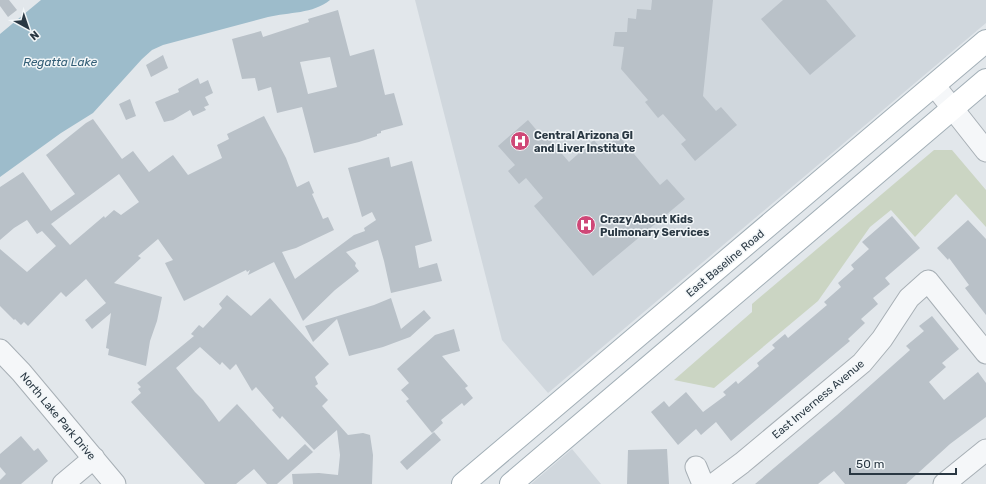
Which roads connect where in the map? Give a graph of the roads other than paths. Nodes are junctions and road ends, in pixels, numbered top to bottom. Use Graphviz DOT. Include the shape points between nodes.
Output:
graph roads {
  1 [pos="986,41"];
  2 [pos="986,80"];
  3 [pos="934,85"];
  4 [pos="952,108"];
  5 [pos="986,151"];
  6 [pos="0,350"];
  7 [pos="986,353"];
  8 [pos="986,450"];
  9 [pos="94,458"];
  10 [pos="63,484"];
  11 [pos="115,484"];
  12 [pos="463,484"];
  13 [pos="511,484"];
  14 [pos="714,484"];
  15 [pos="944,484"];
  1 -- 3 [label="main road, East Baseline Road"];
  2 -- 4 [label="main road"];
  3 -- 4 [label="street"];
  3 -- 12 [label="main road, East Baseline Road"];
  4 -- 5 [label="street"];
  4 -- 13 [label="main road"];
  6 -- 9 [label="street, North Lake Park Drive"];
  7 -- 14 [label="street, East Inverness Avenue" via="928,281 909,298 882,339 862,363"];
  8 -- 15 [label="street"];
  9 -- 10 [label="street"];
  9 -- 11 [label="street, North Lake Park Drive"];
}
